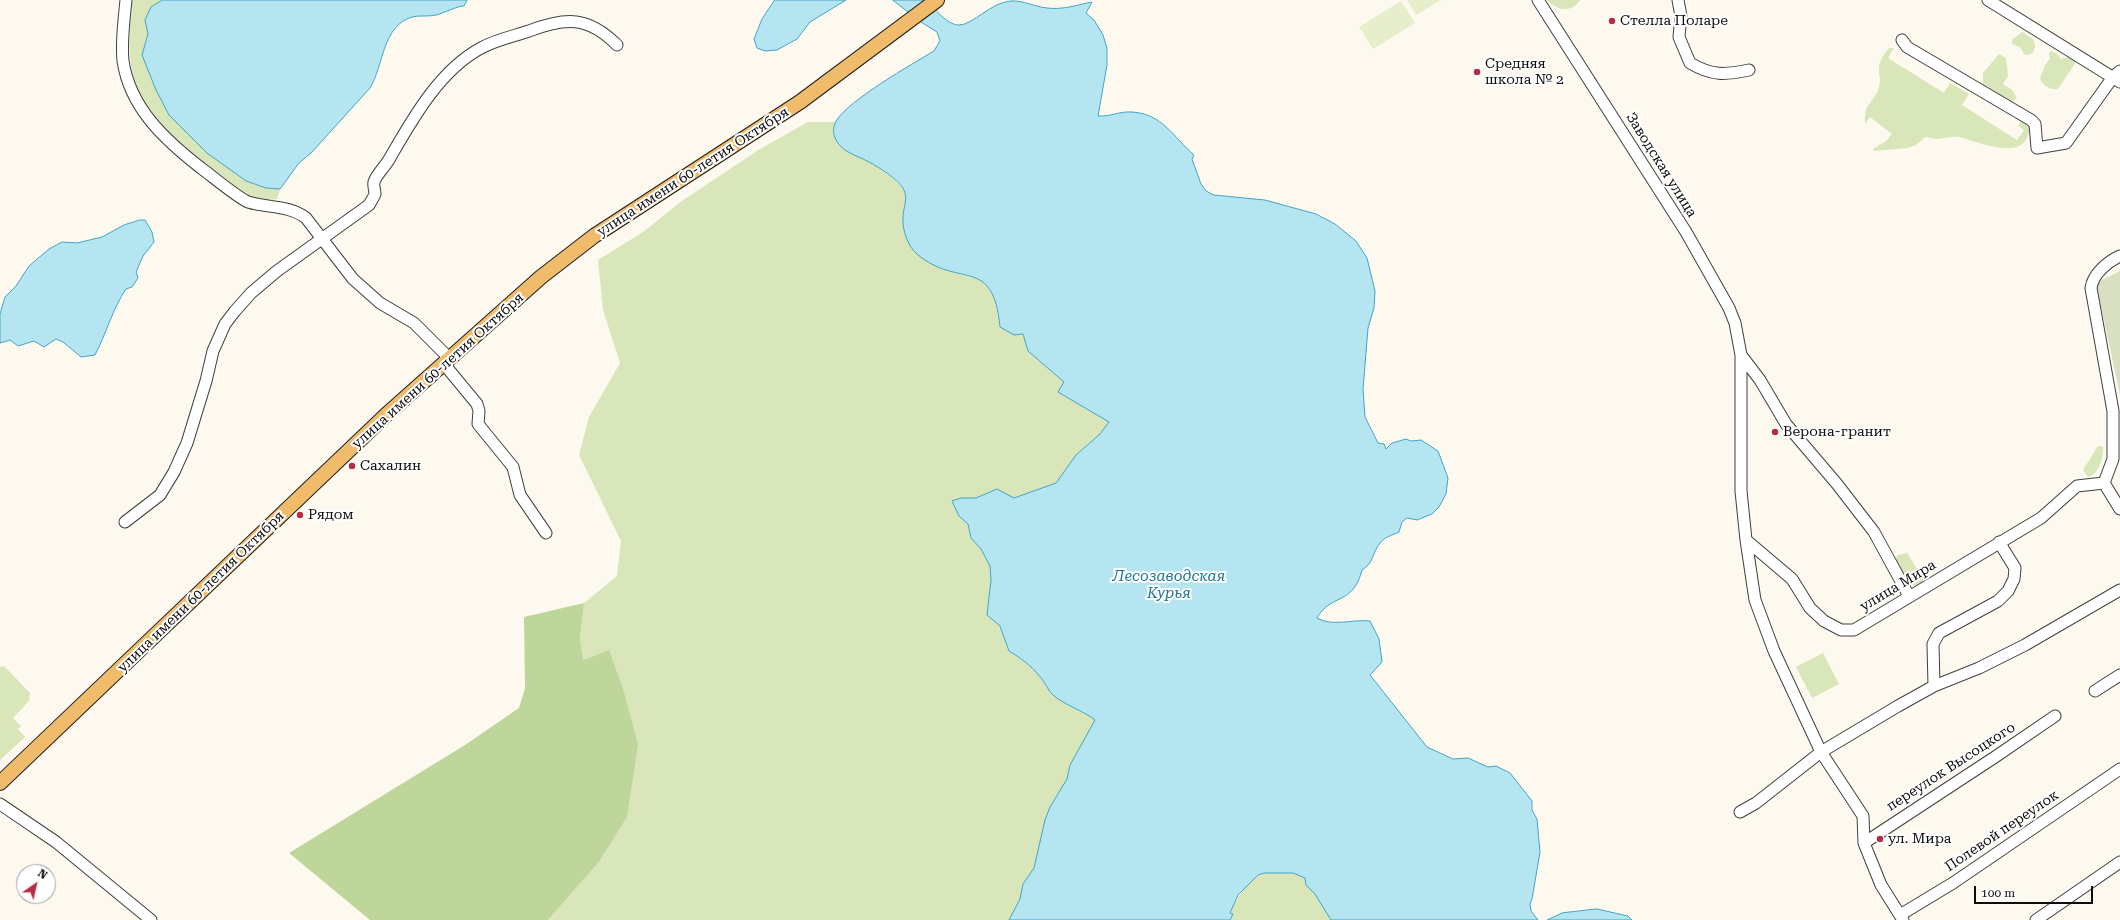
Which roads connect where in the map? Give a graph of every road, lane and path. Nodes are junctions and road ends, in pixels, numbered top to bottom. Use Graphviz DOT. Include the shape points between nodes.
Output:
graph roads {
  1 [pos="126,0"];
  2 [pos="937,0"];
  3 [pos="1538,0"];
  4 [pos="1678,0"];
  5 [pos="1988,0"];
  6 [pos="1902,40"];
  7 [pos="617,45"];
  8 [pos="1749,70"];
  9 [pos="2118,77"];
  10 [pos="322,239"];
  11 [pos="2120,256"];
  12 [pos="1741,355"];
  13 [pos="447,361"];
  14 [pos="2104,483"];
  15 [pos="2120,509"];
  16 [pos="125,522"];
  17 [pos="546,533"];
  18 [pos="1746,540"];
  19 [pos="1999,542"];
  20 [pos="2120,590"];
  21 [pos="1909,596"];
  22 [pos="2120,675"];
  23 [pos="1934,686"];
  24 [pos="2095,691"];
  25 [pos="2055,716"];
  26 [pos="1821,752"];
  27 [pos="2120,769"];
  28 [pos="0,783"];
  29 [pos="0,804"];
  30 [pos="1740,812"];
  31 [pos="1863,816"];
  32 [pos="1876,834"];
  33 [pos="1864,843"];
  34 [pos="2120,862"];
  35 [pos="1902,917"];
  36 [pos="151,920"];
  37 [pos="2036,920"];
  1 -- 10 [label="street" via="123,60 128,83 138,105 167,139 205,171 247,201 297,211 306,218"];
  2 -- 13 [label="main road, улица имени 60-летия Октября" via="800,102 594,236 541,277"];
  3 -- 12 [label="street, Заводская улица" via="1704,262 1735,323"];
  4 -- 8 [label="street" via="1681,16 1679,37 1690,63 1715,74"];
  5 -- 9 [label="street"];
  6 -- 9 [label="street" via="1907,47 2031,120 2035,124 2037,148 2066,143"];
  7 -- 10 [label="street" via="603,31 584,22 566,22 542,26 481,48 462,61 430,94 374,182 374,194 369,204"];
  10 -- 13 [label="street" via="353,279 380,303 414,323"];
  10 -- 16 [label="street" via="251,293 225,324 213,351 187,443 174,472 160,495"];
  11 -- 14 [label="street" via="2112,260 2092,280 2091,288 2113,410 2113,459"];
  12 -- 18 [label="street" via="1741,492"];
  12 -- 21 [label="street" via="1760,380 1786,424 1874,532"];
  13 -- 17 [label="street" via="477,404 478,424 513,467 520,495"];
  13 -- 28 [label="main road, улица имени 60-летия Октября" via="386,415"];
  14 -- 15 [label="street"];
  14 -- 19 [label="street, улица Мира" via="2078,486 2041,518"];
  18 -- 21 [label="street, улица Мира" via="1792,579 1810,608 1824,621 1841,630 1854,630"];
  18 -- 26 [label="street" via="1758,607 1774,651"];
  19 -- 21 [label="street, улица Мира"];
  19 -- 23 [label="street" via="2015,568 2014,579 2008,591 1998,601 1939,633 1933,644"];
  20 -- 23 [label="street" via="2025,645 1979,668"];
  22 -- 24 [label="street"];
  23 -- 26 [label="street"];
  25 -- 32 [label="street, переулок Высоцкого"];
  26 -- 30 [label="street" via="1756,803"];
  26 -- 31 [label="street"];
  27 -- 35 [label="street, Полевой переулок"];
  29 -- 36 [label="street" via="56,842"];
  31 -- 32 [label="street"];
  31 -- 33 [label="street"];
  32 -- 33 [label="street, переулок Высоцкого"];
  33 -- 35 [label="street" via="1881,885"];
  34 -- 37 [label="street"];
}
